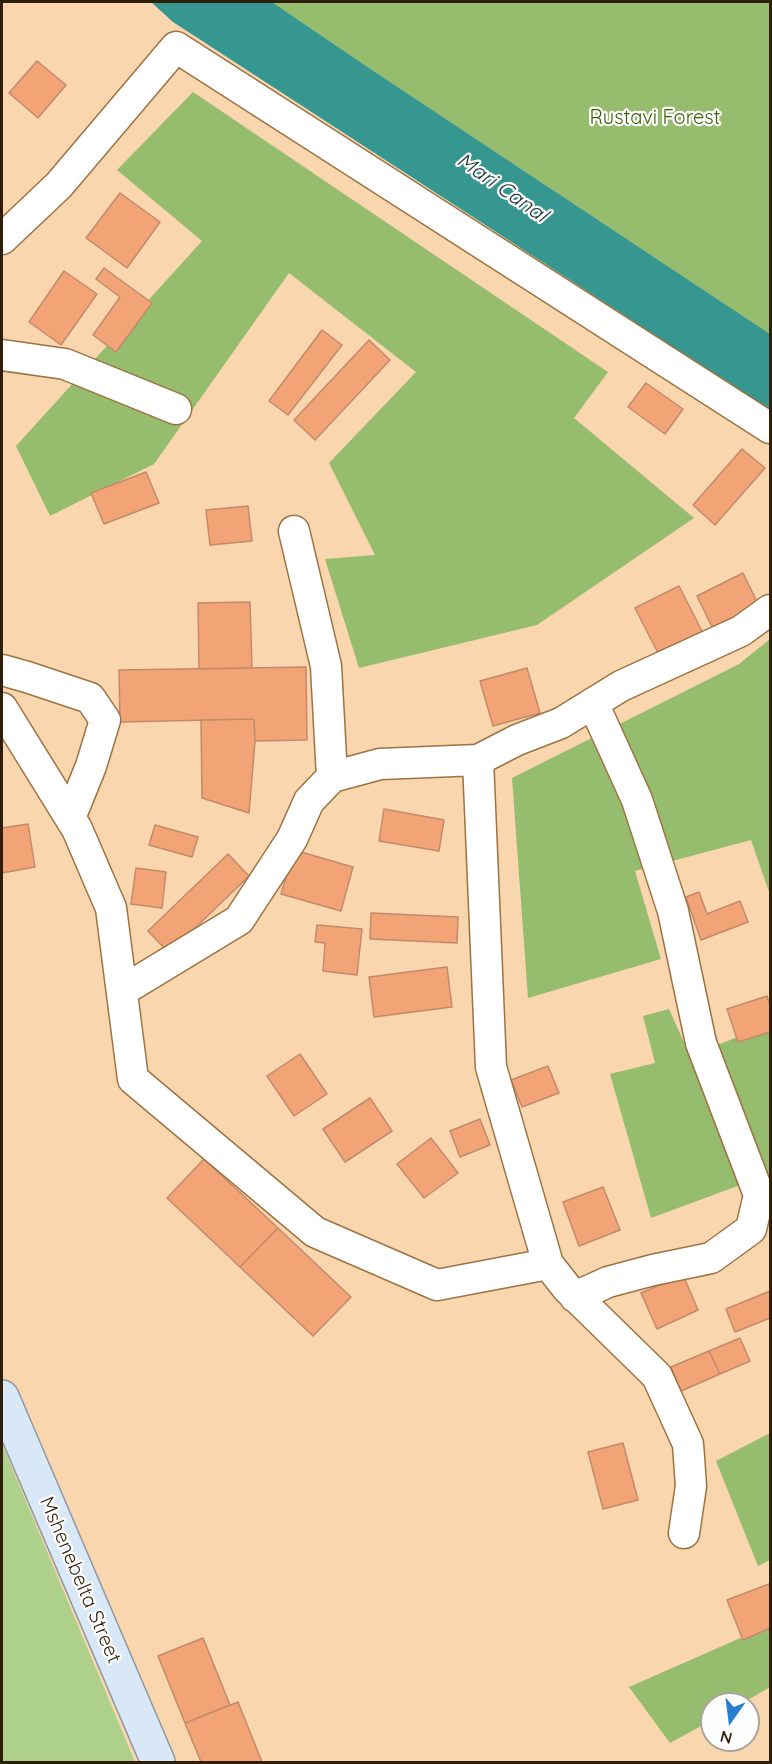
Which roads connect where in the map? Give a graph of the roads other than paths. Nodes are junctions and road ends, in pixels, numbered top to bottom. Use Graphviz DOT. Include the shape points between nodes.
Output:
graph roads {
  1 [pos="2,239"];
  2 [pos="2,355"];
  3 [pos="176,409"];
  4 [pos="771,428"];
  5 [pos="294,531"];
  6 [pos="771,610"];
  7 [pos="2,670"];
  8 [pos="593,703"];
  9 [pos="2,708"];
  10 [pos="478,760"];
  11 [pos="332,777"];
  12 [pos="70,818"];
  13 [pos="122,991"];
  14 [pos="548,1264"];
  15 [pos="575,1297"];
  16 [pos="2,1396"];
  17 [pos="684,1533"];
  18 [pos="158,1762"];
  1 -- 4 [label="street" via="58,185 176,48"];
  2 -- 3 [label="street" via="65,364"];
  5 -- 11 [label="street" via="326,666"];
  6 -- 8 [label="street" via="741,631 621,686"];
  7 -- 12 [label="street" via="90,698 105,720"];
  8 -- 10 [label="street" via="561,723"];
  8 -- 15 [label="street" via="637,800 673,911 701,1042 759,1195 751,1229 711,1258 608,1282"];
  9 -- 12 [label="street"];
  10 -- 11 [label="street" via="380,764"];
  10 -- 14 [label="street" via="491,1067"];
  11 -- 13 [label="street" via="309,801 292,839 239,920"];
  12 -- 13 [label="street" via="111,908"];
  13 -- 14 [label="street" via="133,1079 315,1232 437,1285"];
  14 -- 15 [label="street"];
  15 -- 17 [label="street" via="657,1376 688,1444 691,1486"];
  16 -- 18 [label="main road, Mshenebelta Street"];
}
